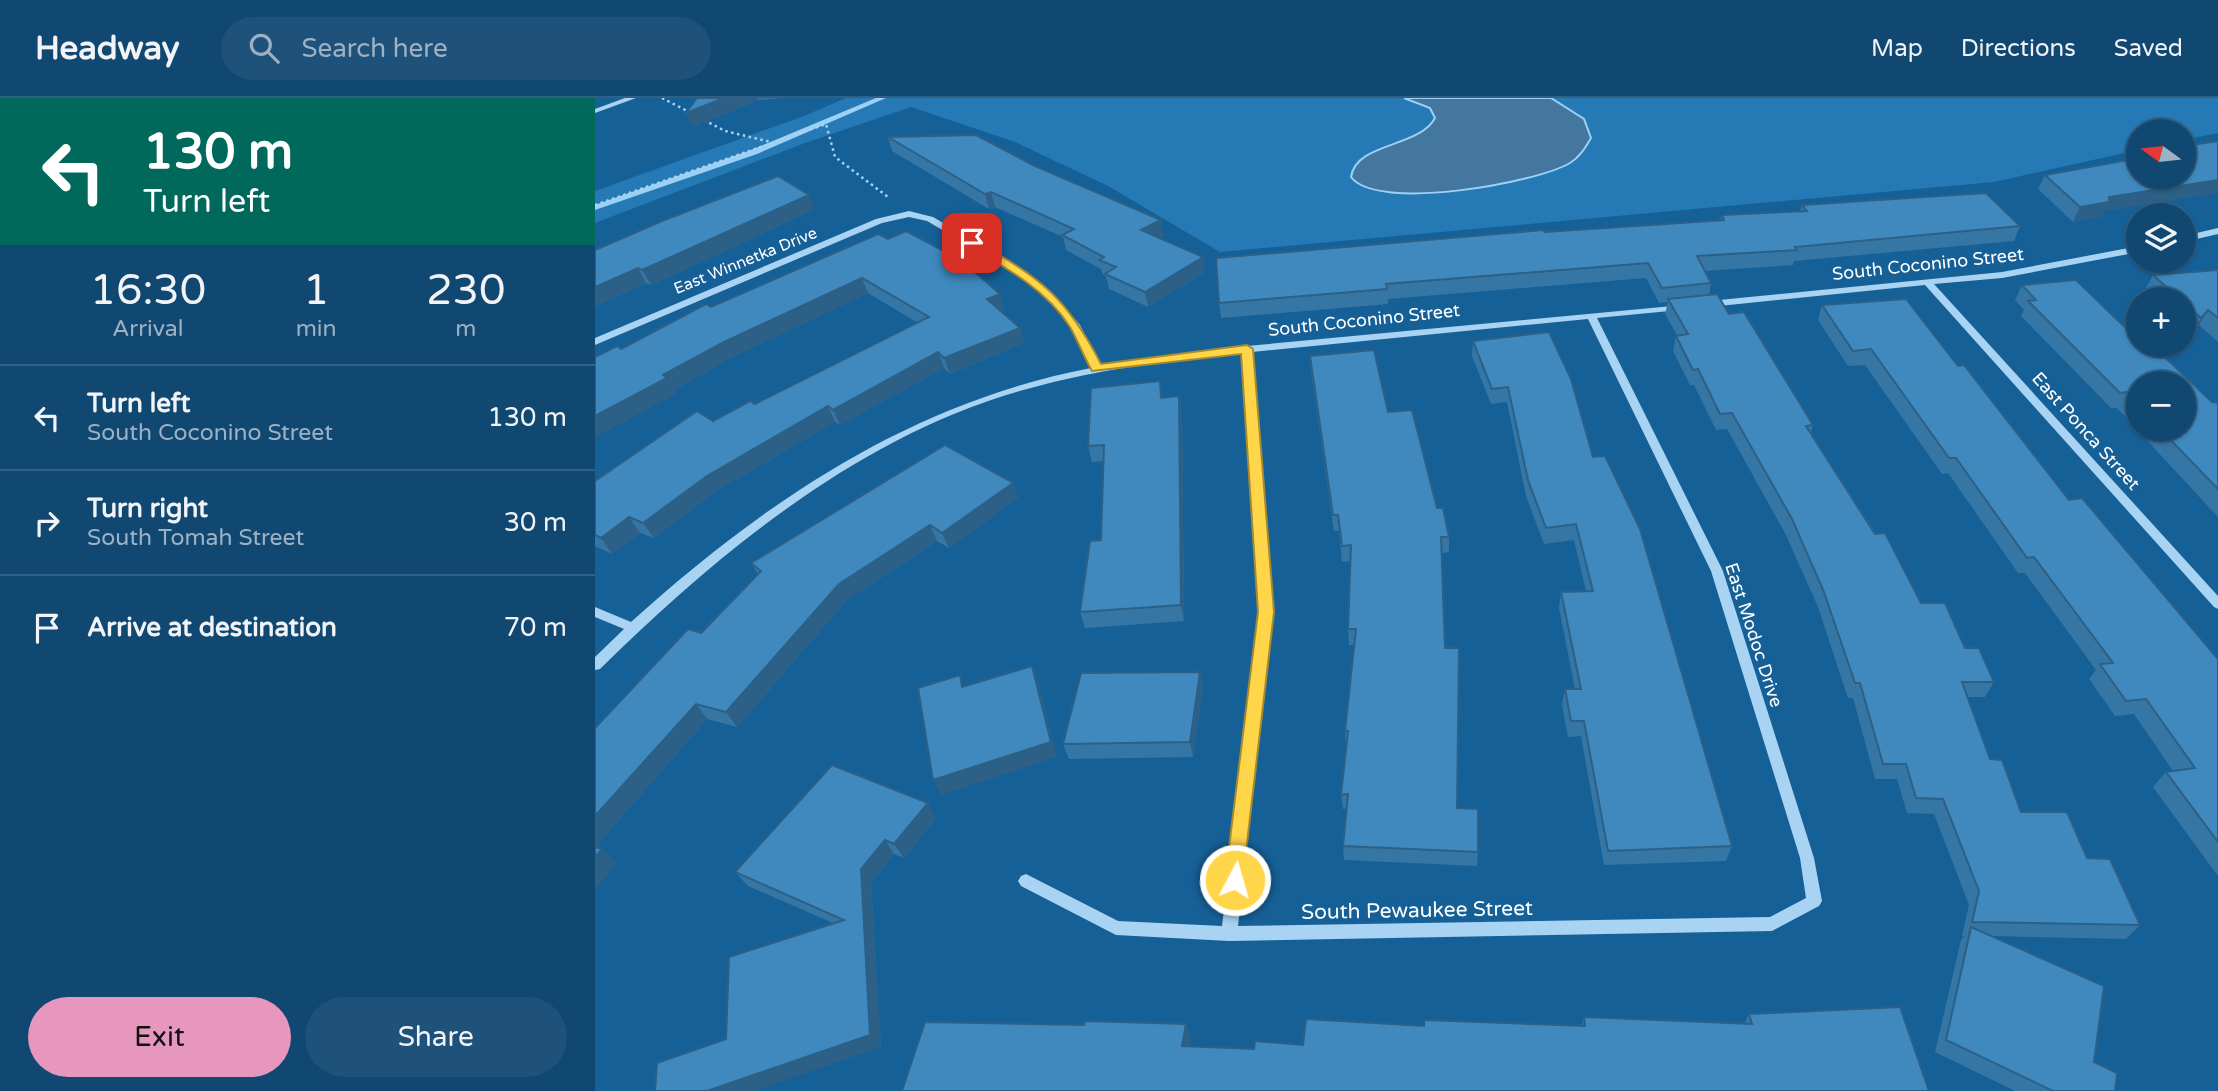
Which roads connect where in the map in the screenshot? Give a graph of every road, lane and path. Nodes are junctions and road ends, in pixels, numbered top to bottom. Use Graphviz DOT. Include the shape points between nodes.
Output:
graph roads {
  1 [pos="632,98"];
  2 [pos="662,98"];
  3 [pos="595,111"];
  4 [pos="772,142"];
  5 [pos="595,205"];
  6 [pos="909,214"];
  7 [pos="2216,233"];
  8 [pos="2196,237"];
  9 [pos="2126,252"];
  10 [pos="1927,282"];
  11 [pos="1591,316"];
  12 [pos="595,342"];
  13 [pos="1247,349"];
  14 [pos="1097,369"];
  15 [pos="2218,604"];
  16 [pos="595,612"];
  17 [pos="633,628"];
  18 [pos="595,666"];
  19 [pos="1026,881"];
  20 [pos="1814,901"];
  21 [pos="1229,934"];
  1 -- 3 [label="street"];
  2 -- 4 [label="path" via="725,131"];
  4 -- 5 [label="path"];
  4 -- 6 [label="path" via="826,124 835,157"];
  6 -- 12 [label="street, East Winnetka Drive" via="879,222"];
  6 -- 14 [label="street" via="930,219 1014,268 1048,294 1075,325"];
  7 -- 8 [label="street"];
  9 -- 10 [label="street, South Coconino Street" via="2063,266"];
  10 -- 11 [label="street, South Coconino Street"];
  10 -- 15 [label="street, East Ponca Street"];
  11 -- 13 [label="street, South Coconino Street"];
  11 -- 20 [label="street, East Modoc Drive" via="1717,571 1807,858"];
  13 -- 14 [label="street, South Coconino Street"];
  13 -- 21 [label="street" via="1266,612"];
  14 -- 17 [label="street, South Coconino Street" via="1016,388 929,421 844,467 756,522 697,568"];
  16 -- 17 [label="street"];
  17 -- 18 [label="street, South Coconino Street"];
  19 -- 21 [label="street, South Pewaukee Street" via="1116,928"];
  20 -- 21 [label="street, South Pewaukee Street" via="1772,924"];
}
